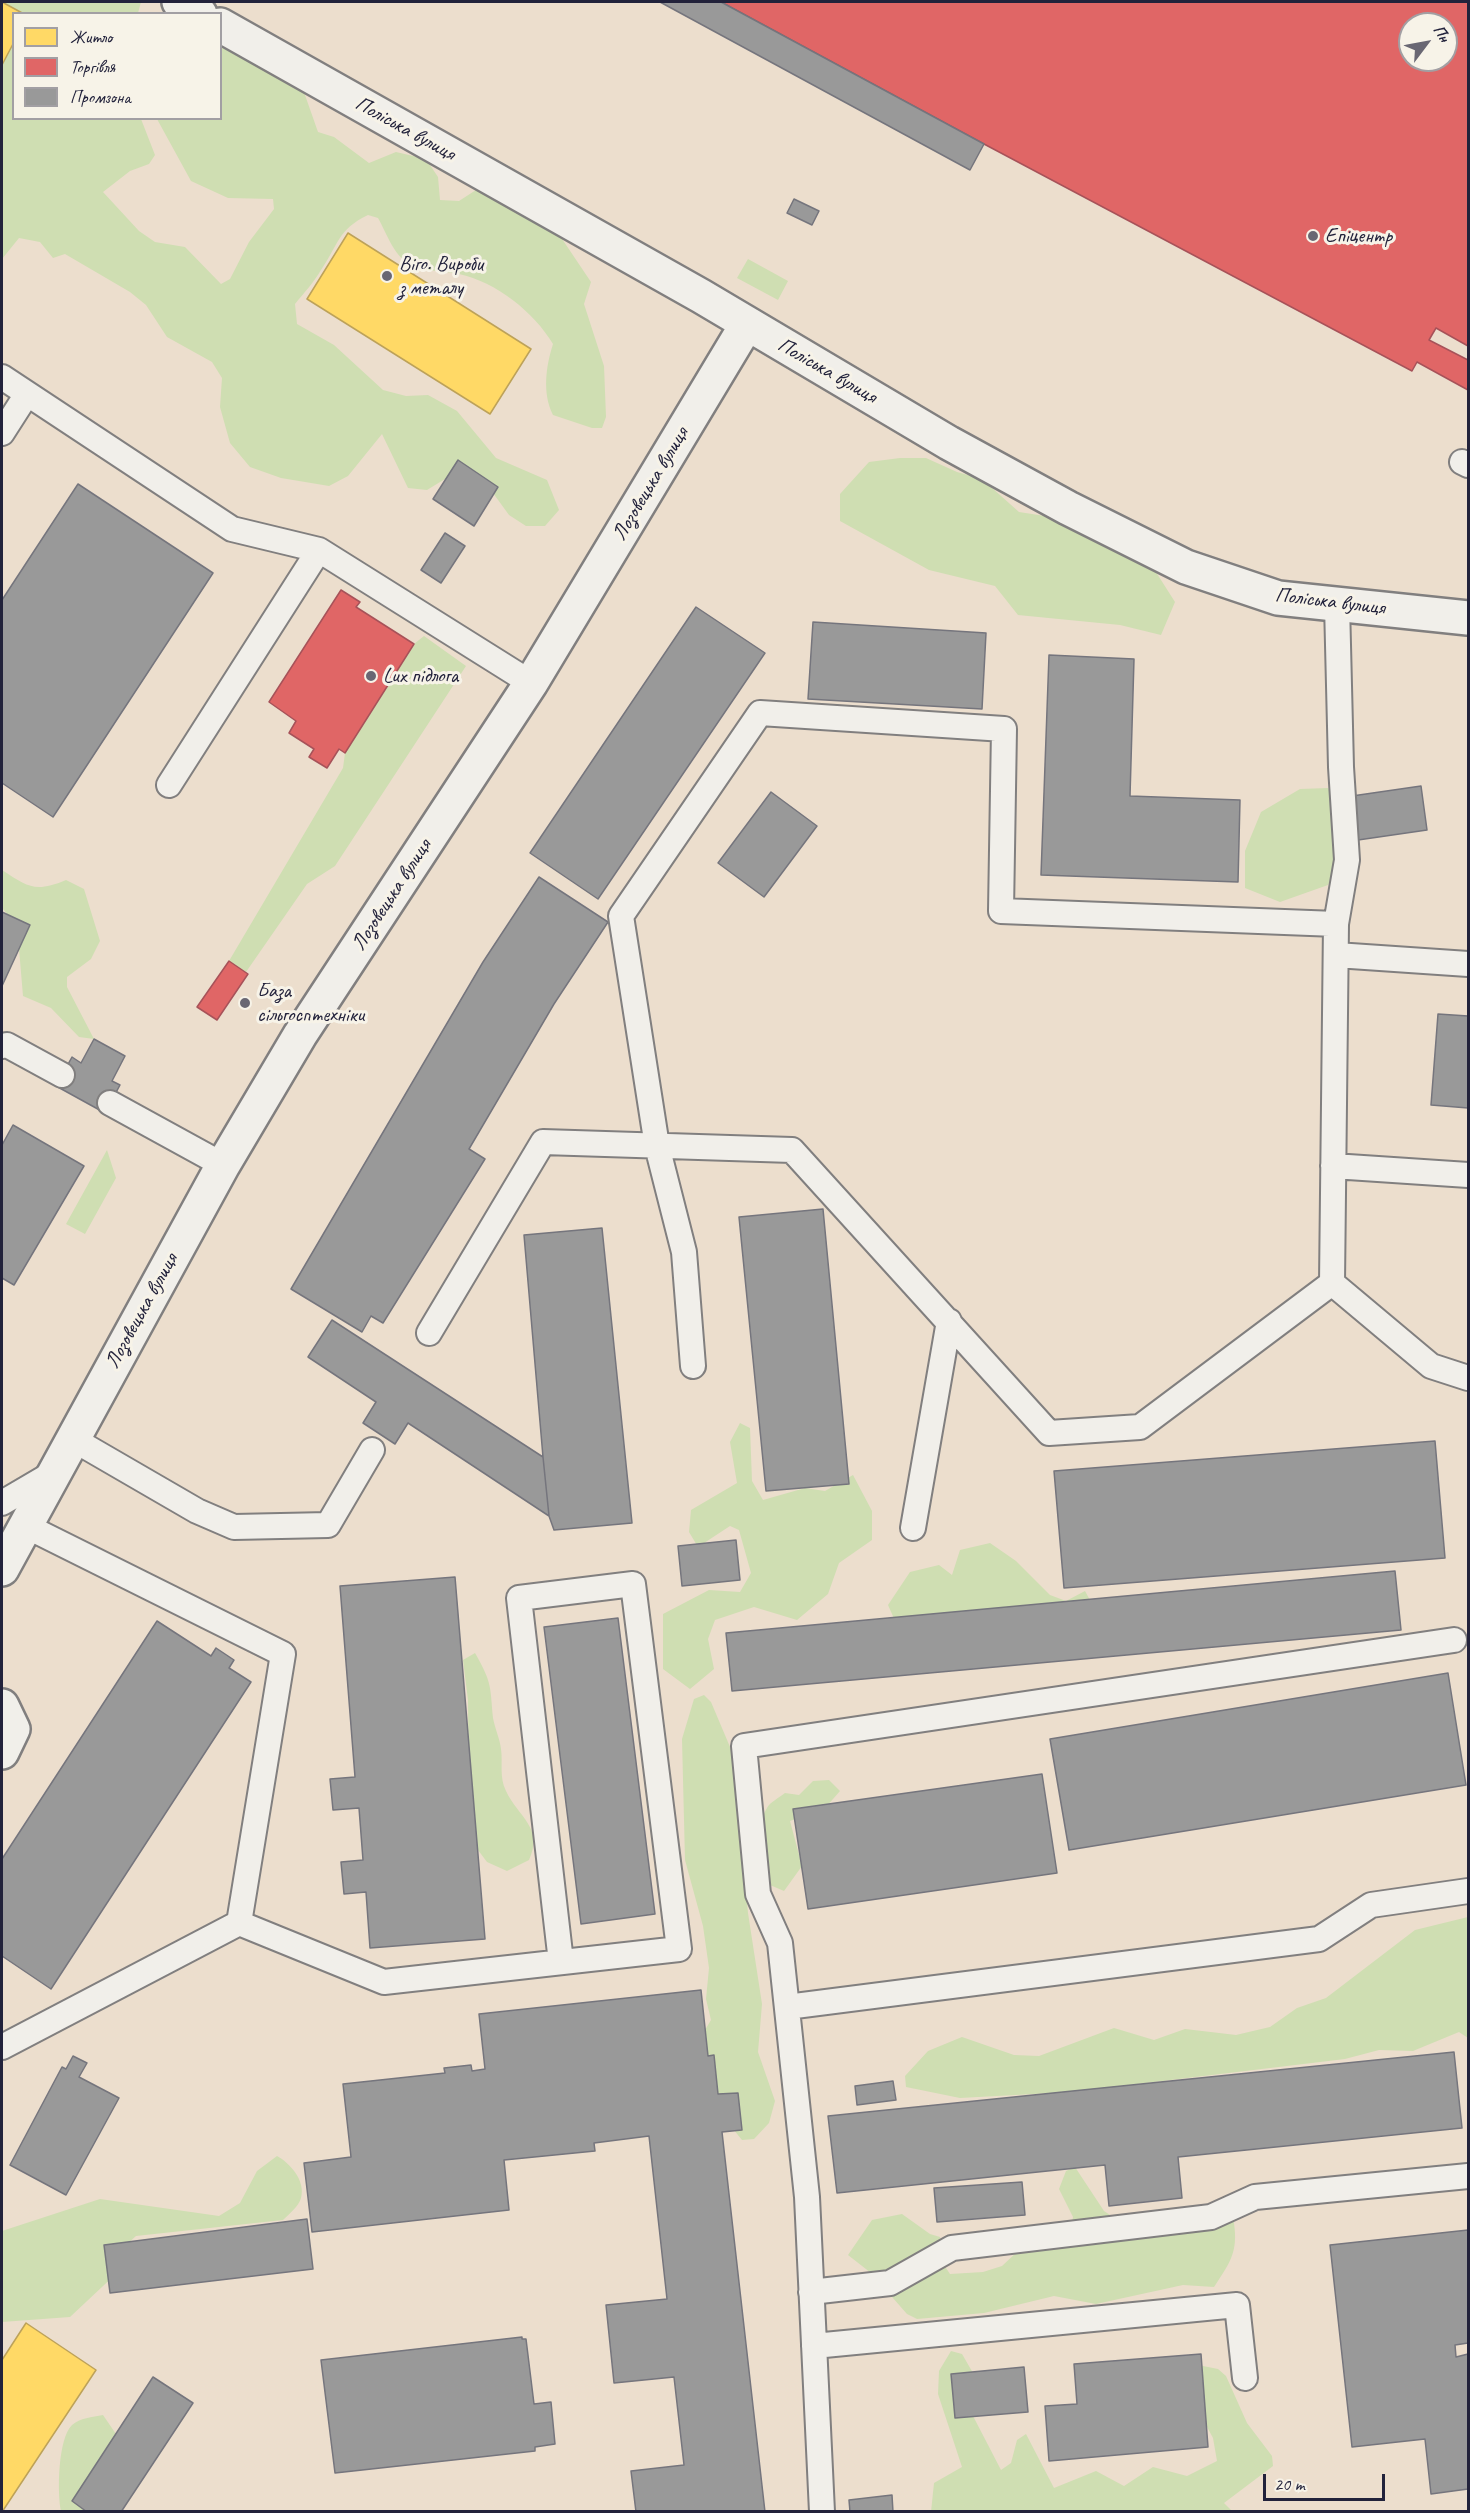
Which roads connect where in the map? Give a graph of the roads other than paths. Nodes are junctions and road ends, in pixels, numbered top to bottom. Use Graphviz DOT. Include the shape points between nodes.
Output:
graph roads {
  1 [pos="178,2"];
  2 [pos="196,12"];
  3 [pos="222,26"];
  4 [pos="747,324"];
  5 [pos="2,377"];
  6 [pos="27,394"];
  7 [pos="2,433"];
  8 [pos="319,550"];
  9 [pos="1337,604"];
  10 [pos="1468,618"];
  11 [pos="531,683"];
  12 [pos="169,785"];
  13 [pos="1336,924"];
  14 [pos="1336,955"];
  15 [pos="1468,964"];
  16 [pos="2,1046"];
  17 [pos="62,1075"];
  18 [pos="110,1103"];
  19 [pos="657,1146"];
  20 [pos="223,1165"];
  21 [pos="1333,1166"];
  22 [pos="1468,1175"];
  23 [pos="1332,1283"];
  24 [pos="949,1321"];
  25 [pos="429,1333"];
  26 [pos="693,1366"];
  27 [pos="1468,1378"];
  28 [pos="71,1438"];
  29 [pos="372,1450"];
  30 [pos="53,1473"];
  31 [pos="2,1503"];
  32 [pos="26,1526"];
  33 [pos="913,1528"];
  34 [pos="2,1569"];
  35 [pos="1454,1640"];
  36 [pos="2,1706"];
  37 [pos="2,1752"];
  38 [pos="1468,1892"];
  39 [pos="239,1923"];
  40 [pos="561,1962"];
  41 [pos="787,2007"];
  42 [pos="2,2047"];
  43 [pos="1468,2176"];
  44 [pos="811,2292"];
  45 [pos="814,2346"];
  46 [pos="1245,2378"];
  47 [pos="822,2511"];
  1 -- 2 [label="street"];
  3 -- 4 [label="street, Поліська вулиця"];
  4 -- 9 [label="street, Поліська вулиця" via="949,443 1185,567 1278,598"];
  4 -- 11 [label="street, Лозовецька вулиця"];
  5 -- 6 [label="lane"];
  6 -- 7 [label="lane"];
  6 -- 8 [label="lane" via="232,529"];
  8 -- 11 [label="lane"];
  8 -- 12 [label="lane"];
  9 -- 10 [label="street, Поліська вулиця"];
  9 -- 13 [label="lane" via="1347,860"];
  11 -- 20 [label="street, Лозовецька вулиця" via="300,1035"];
  13 -- 14 [label="lane"];
  13 -- 19 [label="lane" via="1001,911 1004,729 760,713 621,916"];
  14 -- 15 [label="lane"];
  14 -- 21 [label="lane"];
  16 -- 17 [label="lane"];
  18 -- 20 [label="lane"];
  19 -- 24 [label="lane" via="792,1150"];
  19 -- 25 [label="lane" via="543,1143"];
  19 -- 26 [label="lane" via="684,1252"];
  20 -- 28 [label="street, Лозовецька вулиця"];
  21 -- 22 [label="lane"];
  21 -- 23 [label="lane"];
  23 -- 24 [label="lane" via="1140,1428 1049,1432"];
  23 -- 27 [label="lane" via="1431,1366"];
  24 -- 33 [label="lane"];
  28 -- 29 [label="lane" via="197,1511 234,1527 328,1525"];
  28 -- 30 [label="street, Лозовецька вулиця"];
  30 -- 31 [label="lane"];
  30 -- 32 [label="street, Лозовецька вулиця"];
  32 -- 34 [label="street, Лозовецька вулиця"];
  32 -- 39 [label="lane" via="283,1654"];
  35 -- 41 [label="lane" via="744,1746 758,1894 780,1943"];
  36 -- 37 [label="street" via="13,1729"];
  38 -- 41 [label="lane" via="1371,1905 1319,1939"];
  39 -- 40 [label="lane" via="384,1982"];
  39 -- 42 [label="lane"];
  40 -- 40 [label="lane" via="679,1949 633,1584 519,1598"];
  41 -- 44 [label="lane" via="807,2197"];
  43 -- 44 [label="lane" via="1256,2197 1211,2217 952,2248 890,2283"];
  44 -- 45 [label="lane"];
  45 -- 46 [label="lane" via="1237,2305"];
  45 -- 47 [label="lane"];
}
